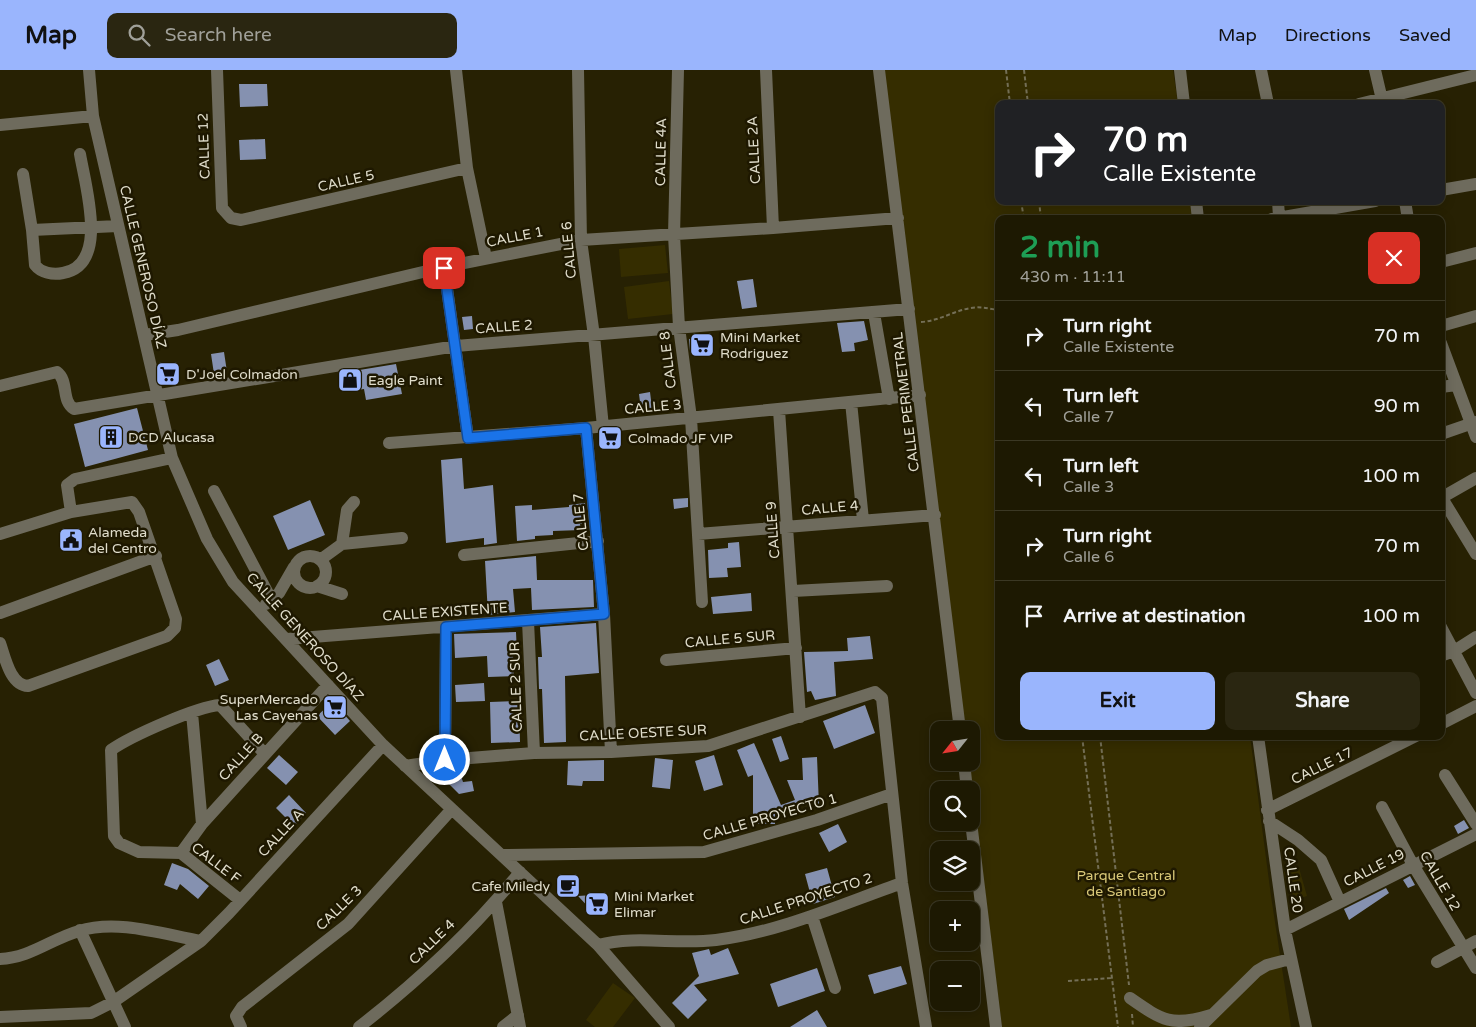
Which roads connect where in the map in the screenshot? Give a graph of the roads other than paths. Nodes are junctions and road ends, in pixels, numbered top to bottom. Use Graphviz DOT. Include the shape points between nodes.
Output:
graph roads {
  1 [pos="89,70"];
  2 [pos="216,70"];
  3 [pos="456,70"];
  4 [pos="578,70"];
  5 [pos="678,70"];
  6 [pos="766,70"];
  7 [pos="879,70"];
  8 [pos="1180,70"];
  9 [pos="1261,70"];
  10 [pos="1375,70"];
  11 [pos="1476,75"];
  12 [pos="1184,100"];
  13 [pos="1267,100"];
  14 [pos="1383,100"];
  15 [pos="1387,100"];
  16 [pos="93,116"];
  17 [pos="0,125"];
  18 [pos="80,154"];
  19 [pos="467,168"];
  20 [pos="23,174"];
  21 [pos="1476,184"];
  22 [pos="1445,189"];
  23 [pos="1351,205"];
  24 [pos="1293,215"];
  25 [pos="231,218"];
  26 [pos="898,218"];
  27 [pos="118,226"];
  28 [pos="92,227"];
  29 [pos="773,228"];
  30 [pos="32,230"];
  31 [pos="674,235"];
  32 [pos="581,240"];
  33 [pos="1476,253"];
  34 [pos="486,258"];
  35 [pos="1445,261"];
  36 [pos="444,268"];
  37 [pos="909,309"];
  38 [pos="874,313"];
  39 [pos="1476,316"];
  40 [pos="1445,325"];
  41 [pos="679,327"];
  42 [pos="145,335"];
  43 [pos="594,336"];
  44 [pos="456,346"];
  45 [pos="1445,354"];
  46 [pos="1456,385"];
  47 [pos="0,386"];
  48 [pos="1445,386"];
  49 [pos="157,396"];
  50 [pos="920,396"];
  51 [pos="889,399"];
  52 [pos="852,402"];
  53 [pos="779,410"];
  54 [pos="690,418"];
  55 [pos="1473,423"];
  56 [pos="603,426"];
  57 [pos="586,428"];
  58 [pos="1445,433"];
  59 [pos="1476,437"];
  60 [pos="468,438"];
  61 [pos="389,443"];
  62 [pos="172,458"];
  63 [pos="1476,478"];
  64 [pos="214,490"];
  65 [pos="1445,496"];
  66 [pos="354,502"];
  67 [pos="1445,504"];
  68 [pos="71,512"];
  69 [pos="934,515"];
  70 [pos="863,520"];
  71 [pos="788,527"];
  72 [pos="0,534"];
  73 [pos="698,534"];
  74 [pos="402,538"];
  75 [pos="598,541"];
  76 [pos="342,544"];
  77 [pos="1476,554"];
  78 [pos="464,555"];
  79 [pos="156,556"];
  80 [pos="320,560"];
  81 [pos="294,567"];
  82 [pos="300,584"];
  83 [pos="318,586"];
  84 [pos="887,586"];
  85 [pos="792,591"];
  86 [pos="342,594"];
  87 [pos="275,596"];
  88 [pos="702,602"];
  89 [pos="258,610"];
  90 [pos="0,613"];
  91 [pos="604,614"];
  92 [pos="528,621"];
  93 [pos="446,627"];
  94 [pos="1445,634"];
  95 [pos="1476,637"];
  96 [pos="287,639"];
  97 [pos="0,643"];
  98 [pos="796,648"];
  99 [pos="1454,651"];
  100 [pos="1445,654"];
  101 [pos="666,660"];
  102 [pos="328,685"];
  103 [pos="1476,693"];
  104 [pos="1476,706"];
  105 [pos="192,713"];
  106 [pos="800,717"];
  107 [pos="959,721"];
  108 [pos="1445,722"];
  109 [pos="1259,740"];
  110 [pos="1409,740"];
  111 [pos="383,746"];
  112 [pos="534,752"];
  113 [pos="611,752"];
  114 [pos="264,753"];
  115 [pos="445,760"];
  116 [pos="405,766"];
  117 [pos="1445,775"];
  118 [pos="892,794"];
  119 [pos="1382,807"];
  120 [pos="451,810"];
  121 [pos="1268,815"];
  122 [pos="202,824"];
  123 [pos="1476,824"];
  124 [pos="972,831"];
  125 [pos="1476,834"];
  126 [pos="181,853"];
  127 [pos="503,855"];
  128 [pos="1413,866"];
  129 [pos="520,872"];
  130 [pos="902,883"];
  131 [pos="240,900"];
  132 [pos="496,902"];
  133 [pos="1340,902"];
  134 [pos="812,916"];
  135 [pos="80,930"];
  136 [pos="1285,930"];
  137 [pos="201,941"];
  138 [pos="1476,941"];
  139 [pos="598,945"];
  140 [pos="1462,948"];
  141 [pos="0,959"];
  142 [pos="1290,959"];
  143 [pos="1437,962"];
  144 [pos="1476,968"];
  145 [pos="835,988"];
  146 [pos="1130,998"];
  147 [pos="112,1002"];
  148 [pos="1211,1015"];
  149 [pos="0,1017"];
  150 [pos="519,1021"];
  151 [pos="238,1022"];
  152 [pos="1307,1025"];
  153 [pos="125,1027"];
  154 [pos="359,1027"];
  155 [pos="503,1027"];
  156 [pos="669,1027"];
  157 [pos="926,1027"];
  158 [pos="996,1027"];
  159 [pos="1200,1027"];
  1 -- 16 [label="street, CALLE GENEROSO DÍAZ"];
  2 -- 25 [label="street, CALLE 12" via="222,208"];
  3 -- 19 [label="street"];
  4 -- 32 [label="street, CALLE 6"];
  5 -- 31 [label="street, CALLE 4A"];
  6 -- 29 [label="street, CALLE 2A"];
  7 -- 26 [label="street, CALLE PERIMETRAL"];
  8 -- 12 [label="street"];
  9 -- 13 [label="street"];
  10 -- 14 [label="street"];
  11 -- 15 [label="street"];
  16 -- 17 [label="street"];
  16 -- 27 [label="street, CALLE GENEROSO DÍAZ"];
  18 -- 28 [label="street"];
  19 -- 25 [label="street, CALLE 5" via="241,220"];
  19 -- 34 [label="street"];
  20 -- 30 [label="street"];
  21 -- 22 [label="street"];
  23 -- 24 [label="street"];
  26 -- 29 [label="street, CALLE 1"];
  26 -- 37 [label="street, CALLE PERIMETRAL"];
  27 -- 28 [label="street"];
  27 -- 42 [label="street, CALLE GENEROSO DÍAZ"];
  28 -- 30 [label="street"];
  28 -- 30 [label="street" via="84,260 63,273 41,270 35,265"];
  29 -- 31 [label="street, CALLE 1"];
  31 -- 32 [label="street, CALLE 1"];
  31 -- 41 [label="street, CALLE 8"];
  32 -- 34 [label="street, CALLE 1"];
  32 -- 43 [label="street, CALLE 6"];
  33 -- 35 [label="street"];
  34 -- 36 [label="street, CALLE 1"];
  36 -- 42 [label="street, CALLE 1"];
  36 -- 44 [label="street"];
  37 -- 38 [label="street, CALLE 2"];
  37 -- 50 [label="street, CALLE PERIMETRAL"];
  38 -- 41 [label="street, CALLE 2"];
  38 -- 51 [label="street"];
  39 -- 40 [label="street"];
  41 -- 43 [label="street, CALLE 2"];
  41 -- 54 [label="street, CALLE 8"];
  42 -- 49 [label="street, CALLE GENEROSO DÍAZ"];
  43 -- 44 [label="street, CALLE 2"];
  43 -- 56 [label="street, CALLE 6"];
  44 -- 49 [label="street, CALLE 2"];
  44 -- 60 [label="street"];
  45 -- 46 [label="street"];
  46 -- 48 [label="street"];
  46 -- 55 [label="street"];
  47 -- 49 [label="street, CALLE 2" via="56,372 64,380 68,403 74,409"];
  49 -- 62 [label="street, CALLE GENEROSO DÍAZ"];
  50 -- 51 [label="street, CALLE 3"];
  50 -- 69 [label="street, CALLE PERIMETRAL"];
  51 -- 52 [label="street, CALLE 3"];
  52 -- 53 [label="street, CALLE 3"];
  52 -- 70 [label="street"];
  53 -- 54 [label="street, CALLE 3"];
  53 -- 71 [label="street, CALLE 9"];
  54 -- 56 [label="street, CALLE 3"];
  54 -- 73 [label="street, CALLE 8"];
  55 -- 58 [label="street"];
  55 -- 59 [label="street"];
  56 -- 57 [label="street, CALLE 3"];
  57 -- 60 [label="street, CALLE 3"];
  57 -- 75 [label="street, CALLE 7"];
  60 -- 61 [label="street, CALLE 3"];
  62 -- 68 [label="street" via="75,479 67,485"];
  62 -- 89 [label="street, CALLE GENEROSO DÍAZ" via="207,539 234,582"];
  63 -- 65 [label="street"];
  64 -- 87 [label="street"];
  66 -- 76 [label="street" via="347,510"];
  67 -- 77 [label="street"];
  68 -- 72 [label="street"];
  68 -- 79 [label="street" via="132,502 137,506"];
  69 -- 70 [label="street, CALLE 4"];
  69 -- 107 [label="street, CALLE PERIMETRAL"];
  70 -- 71 [label="street, CALLE 4"];
  71 -- 73 [label="street, CALLE 4"];
  71 -- 85 [label="street, CALLE 9"];
  73 -- 88 [label="street, CALLE 8"];
  74 -- 76 [label="street"];
  75 -- 78 [label="street"];
  75 -- 91 [label="street, CALLE 7"];
  76 -- 80 [label="street"];
  79 -- 90 [label="street"];
  79 -- 97 [label="street" via="176,619 175,628 168,636 28,686 13,677"];
  80 -- 81 [label="street" via="308,556"];
  80 -- 83 [label="street" via="326,570"];
  81 -- 82 [label="street"];
  81 -- 87 [label="street"];
  82 -- 83 [label="street"];
  82 -- 87 [label="street"];
  83 -- 86 [label="street"];
  84 -- 85 [label="street"];
  85 -- 98 [label="street, CALLE 9"];
  87 -- 89 [label="street"];
  89 -- 96 [label="street, CALLE GENEROSO DÍAZ"];
  91 -- 92 [label="street, CALLE EXISTENTE"];
  91 -- 113 [label="street, CALLE 7"];
  92 -- 93 [label="street, CALLE EXISTENTE"];
  92 -- 112 [label="street, CALLE 2 SUR"];
  93 -- 96 [label="street, CALLE EXISTENTE"];
  93 -- 115 [label="street"];
  94 -- 99 [label="street"];
  95 -- 99 [label="street"];
  96 -- 102 [label="street, CALLE GENEROSO DÍAZ"];
  98 -- 101 [label="street, CALLE 5 SUR"];
  98 -- 106 [label="street, CALLE 9"];
  99 -- 100 [label="street"];
  99 -- 103 [label="street"];
  102 -- 111 [label="street, CALLE GENEROSO DÍAZ"];
  102 -- 114 [label="street, CALLE B"];
  104 -- 108 [label="street"];
  105 -- 114 [label="street" via="220,705"];
  105 -- 122 [label="street"];
  105 -- 126 [label="street, CALLE F" via="111,750 114,836 119,843 139,852"];
  106 -- 113 [label="street, CALLE OESTE SUR" via="708,746"];
  106 -- 118 [label="street, CALLE OESTE SUR" via="876,692 882,698"];
  109 -- 121 [label="street, CALLE 20"];
  110 -- 121 [label="street, CALLE 17"];
  111 -- 116 [label="street, CALLE GENEROSO DÍAZ"];
  111 -- 131 [label="street, CALLE A"];
  112 -- 113 [label="street, CALLE OESTE SUR"];
  112 -- 115 [label="street, CALLE OESTE SUR"];
  114 -- 122 [label="street, CALLE B"];
  115 -- 116 [label="street, CALLE OESTE SUR"];
  116 -- 120 [label="street, CALLE GENEROSO DÍAZ"];
  117 -- 123 [label="street"];
  118 -- 127 [label="street, CALLE PROYECTO 1" via="817,820 704,852"];
  118 -- 130 [label="street"];
  119 -- 128 [label="street, CALLE 12"];
  120 -- 127 [label="street, CALLE GENEROSO DÍAZ"];
  120 -- 151 [label="street, CALLE 3" via="348,924 242,1007"];
  121 -- 133 [label="street" via="1321,860"];
  121 -- 136 [label="street, CALLE 20"];
  122 -- 126 [label="street, CALLE B"];
  124 -- 158 [label="street"];
  125 -- 128 [label="street, CALLE 19"];
  126 -- 131 [label="street, CALLE F"];
  127 -- 129 [label="street, CALLE GENEROSO DÍAZ"];
  128 -- 133 [label="street, CALLE 19"];
  128 -- 140 [label="street, CALLE 12"];
  129 -- 132 [label="street, CALLE 4"];
  129 -- 139 [label="street, CALLE GENEROSO DÍAZ"];
  130 -- 134 [label="street, CALLE PROYECTO 2"];
  130 -- 157 [label="street"];
  131 -- 137 [label="street, CALLE A"];
  132 -- 150 [label="street"];
  132 -- 154 [label="street, CALLE 4" via="399,996"];
  133 -- 136 [label="street, CALLE 19"];
  134 -- 139 [label="street, CALLE PROYECTO 2" via="716,940 660,942 632,939"];
  134 -- 145 [label="street"];
  135 -- 137 [label="street" via="118,927"];
  135 -- 141 [label="street" via="26,955"];
  135 -- 147 [label="street"];
  136 -- 142 [label="street, CALLE 20"];
  137 -- 147 [label="street, CALLE A"];
  138 -- 140 [label="street"];
  139 -- 156 [label="street, CALLE GENEROSO DÍAZ"];
  140 -- 143 [label="street"];
  140 -- 144 [label="street, CALLE 12"];
  142 -- 148 [label="street" via="1267,964 1257,971"];
  142 -- 152 [label="street, CALLE 20"];
  146 -- 148 [label="street" via="1152,1013 1173,1021 1188,1022"];
  147 -- 149 [label="street, CALLE A" via="86,1014"];
  147 -- 153 [label="street"];
  148 -- 159 [label="street"];
  150 -- 155 [label="street"];
}
